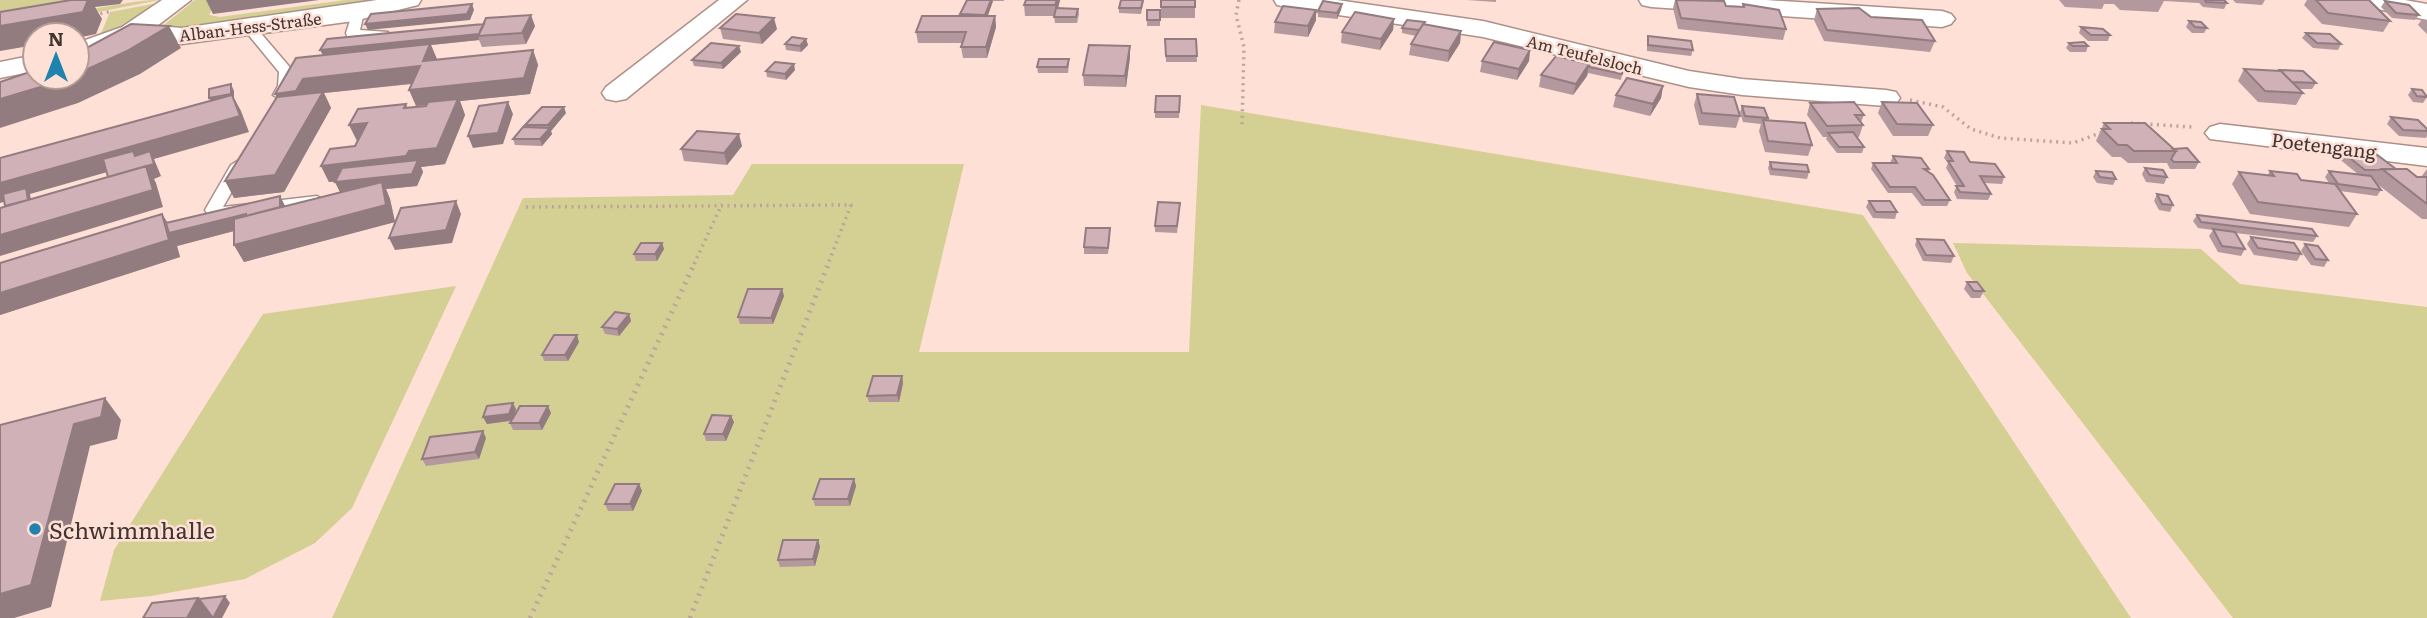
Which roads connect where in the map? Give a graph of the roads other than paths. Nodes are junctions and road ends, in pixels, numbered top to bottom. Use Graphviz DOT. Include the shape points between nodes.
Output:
graph roads {
  1 [pos="179,0"];
  2 [pos="409,0"];
  3 [pos="735,0"];
  4 [pos="1286,0"];
  5 [pos="1651,0"];
  6 [pos="2369,0"];
  7 [pos="2422,9"];
  8 [pos="354,13"];
  9 [pos="1942,19"];
  10 [pos="248,27"];
  11 [pos="394,34"];
  12 [pos="118,43"];
  13 [pos="91,49"];
  14 [pos="21,66"];
  15 [pos="0,70"];
  16 [pos="617,93"];
  17 [pos="1886,98"];
  18 [pos="272,108"];
  19 [pos="2220,133"];
  20 [pos="246,153"];
  21 [pos="2427,158"];
  22 [pos="317,201"];
  1 -- 12 [label="street, Alban-Hess-Straße"];
  2 -- 8 [label="street, Alban-Hess-Straße"];
  3 -- 16 [label="street"];
  4 -- 17 [label="street, Am Teufelsloch" via="1483,29 1742,88"];
  5 -- 9 [label="street"];
  6 -- 7 [label="street"];
  8 -- 10 [label="street, Alban-Hess-Straße"];
  8 -- 11 [label="lane" via="352,33"];
  10 -- 12 [label="street, Alban-Hess-Straße"];
  10 -- 18 [label="lane" via="286,71 285,86"];
  12 -- 13 [label="street, Alban-Hess-Straße"];
  14 -- 15 [label="street"];
  19 -- 21 [label="street, Poetengang"];
  20 -- 22 [label="lane" via="213,210"];
}
